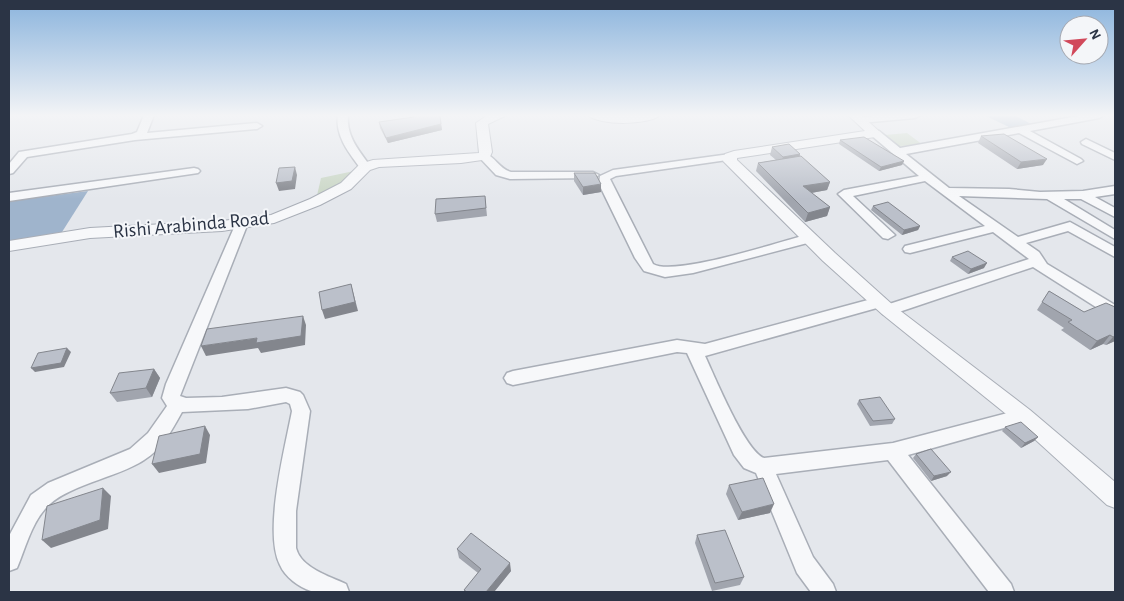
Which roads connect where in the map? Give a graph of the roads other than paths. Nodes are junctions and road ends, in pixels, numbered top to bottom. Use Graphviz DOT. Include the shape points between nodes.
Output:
graph roads {
  1 [pos="95,143"];
  2 [pos="350,143"];
  3 [pos="485,143"];
  4 [pos="809,143"];
  5 [pos="887,143"];
  6 [pos="948,143"];
  7 [pos="1045,143"];
  8 [pos="1088,143"];
  9 [pos="898,152"];
  10 [pos="23,154"];
  11 [pos="9,156"];
  12 [pos="484,156"];
  13 [pos="730,157"];
  14 [pos="1115,157"];
  15 [pos="1077,161"];
  16 [pos="365,168"];
  17 [pos="9,171"];
  18 [pos="194,171"];
  19 [pos="607,175"];
  20 [pos="929,177"];
  21 [pos="1115,190"];
  22 [pos="948,192"];
  23 [pos="1083,194"];
  24 [pos="1050,196"];
  25 [pos="9,198"];
  26 [pos="1115,213"];
  27 [pos="242,223"];
  28 [pos="996,227"];
  29 [pos="888,235"];
  30 [pos="1115,235"];
  31 [pos="810,238"];
  32 [pos="1016,242"];
  33 [pos="9,246"];
  34 [pos="910,249"];
  35 [pos="1115,253"];
  36 [pos="1036,262"];
  37 [pos="884,306"];
  38 [pos="1115,312"];
  39 [pos="693,348"];
  40 [pos="513,378"];
  41 [pos="177,405"];
  42 [pos="1023,416"];
  43 [pos="893,451"];
  44 [pos="763,467"];
  45 [pos="1115,497"];
  46 [pos="9,560"];
  47 [pos="338,592"];
  48 [pos="825,592"];
  49 [pos="1003,592"];
  1 -- 10 [label="street"];
  2 -- 16 [label="street"];
  3 -- 12 [label="street"];
  4 -- 13 [label="street"];
  5 -- 9 [label="street"];
  6 -- 9 [label="street"];
  7 -- 15 [label="street"];
  8 -- 14 [label="street"];
  9 -- 20 [label="street"];
  10 -- 11 [label="street"];
  10 -- 17 [label="street"];
  12 -- 16 [label="street, Rishi Arabinda Road" via="390,161"];
  12 -- 19 [label="street" via="500,173 510,176"];
  13 -- 19 [label="street"];
  13 -- 31 [label="street"];
  16 -- 27 [label="street, Rishi Arabinda Road" via="346,186 315,202 274,219"];
  18 -- 25 [label="street"];
  19 -- 31 [label="street" via="605,184 649,268 661,271 693,269"];
  20 -- 22 [label="street"];
  20 -- 29 [label="street" via="844,194"];
  21 -- 23 [label="street"];
  22 -- 24 [label="street"];
  22 -- 28 [label="street"];
  23 -- 24 [label="street"];
  23 -- 26 [label="street"];
  24 -- 30 [label="street"];
  27 -- 33 [label="street, Rishi Arabinda Road" via="90,233"];
  27 -- 41 [label="street" via="175,384 171,398"];
  28 -- 32 [label="street"];
  28 -- 34 [label="street"];
  31 -- 37 [label="street"];
  32 -- 35 [label="street" via="1070,226"];
  32 -- 36 [label="street" via="1034,255"];
  36 -- 37 [label="street"];
  36 -- 38 [label="street"];
  37 -- 39 [label="street" via="704,350"];
  37 -- 42 [label="street"];
  39 -- 40 [label="street" via="677,346"];
  39 -- 44 [label="street" via="741,449 751,462"];
  41 -- 46 [label="street" via="153,442 137,456 39,500"];
  41 -- 47 [label="street" via="192,407 284,396 298,400 302,411 284,523 287,557 300,572"];
  42 -- 43 [label="street"];
  42 -- 45 [label="street"];
  43 -- 44 [label="street"];
  43 -- 49 [label="street"];
  44 -- 48 [label="street" via="805,564"];
}
